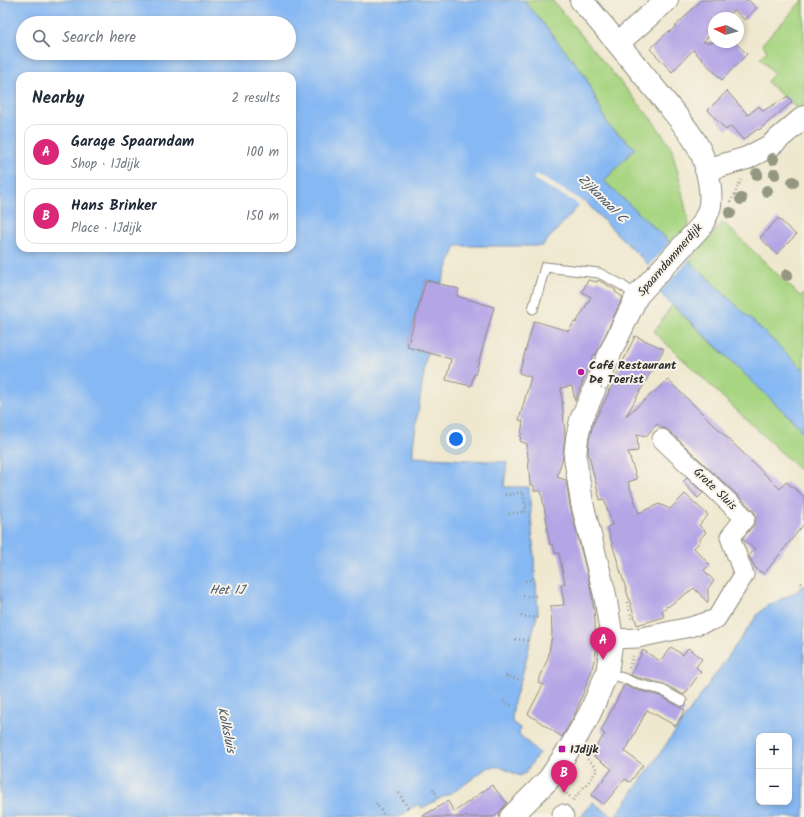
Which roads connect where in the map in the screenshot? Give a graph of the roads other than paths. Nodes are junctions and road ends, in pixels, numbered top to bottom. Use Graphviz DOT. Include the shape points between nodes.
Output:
graph roads {
  1 [pos="581,0"];
  2 [pos="667,0"];
  3 [pos="618,43"];
  4 [pos="804,117"];
  5 [pos="706,170"];
  6 [pos="644,289"];
  7 [pos="533,309"];
  8 [pos="662,439"];
  9 [pos="612,639"];
  10 [pos="607,673"];
  11 [pos="682,701"];
  12 [pos="511,817"];
  1 -- 3 [label="street"];
  2 -- 3 [label="street"];
  3 -- 5 [label="street" via="696,142"];
  4 -- 5 [label="street" via="770,146 747,158"];
  5 -- 6 [label="street, Spaarndammerdijk" via="710,204 702,225"];
  6 -- 7 [label="lane" via="620,284 599,273 545,267"];
  6 -- 9 [label="street, Spaarndammerdijk" via="595,384 577,438 576,457 582,503 605,595"];
  8 -- 9 [label="street, Grote Sluis" via="745,518 730,538 744,575 716,619 638,638"];
  9 -- 10 [label="street"];
  10 -- 11 [label="lane" via="662,690"];
  10 -- 12 [label="street" via="590,714 573,743 549,779"];
}
